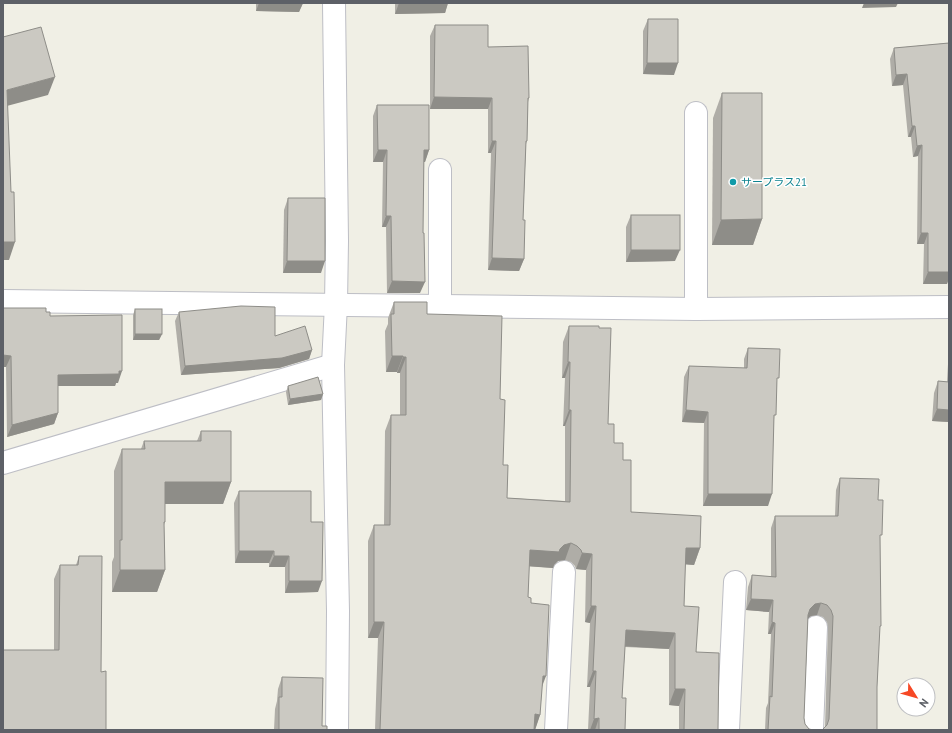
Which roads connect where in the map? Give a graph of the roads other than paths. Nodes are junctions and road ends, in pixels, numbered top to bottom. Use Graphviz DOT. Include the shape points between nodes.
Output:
graph roads {
  1 [pos="334,3"];
  2 [pos="696,113"];
  3 [pos="440,170"];
  4 [pos="3,301"];
  5 [pos="336,304"];
  6 [pos="440,305"];
  7 [pos="949,307"];
  8 [pos="696,309"];
  9 [pos="333,365"];
  10 [pos="3,463"];
  11 [pos="564,572"];
  12 [pos="735,582"];
  13 [pos="816,627"];
  14 [pos="337,730"];
  15 [pos="556,730"];
  16 [pos="728,730"];
  17 [pos="812,730"];
  1 -- 5 [label="street"];
  2 -- 8 [label="street"];
  3 -- 6 [label="street"];
  4 -- 5 [label="street"];
  5 -- 6 [label="street"];
  5 -- 9 [label="street"];
  6 -- 8 [label="street"];
  7 -- 8 [label="street"];
  9 -- 10 [label="street"];
  9 -- 14 [label="street" via="338,611"];
  11 -- 15 [label="street"];
  12 -- 16 [label="street"];
  13 -- 17 [label="street"];
}
